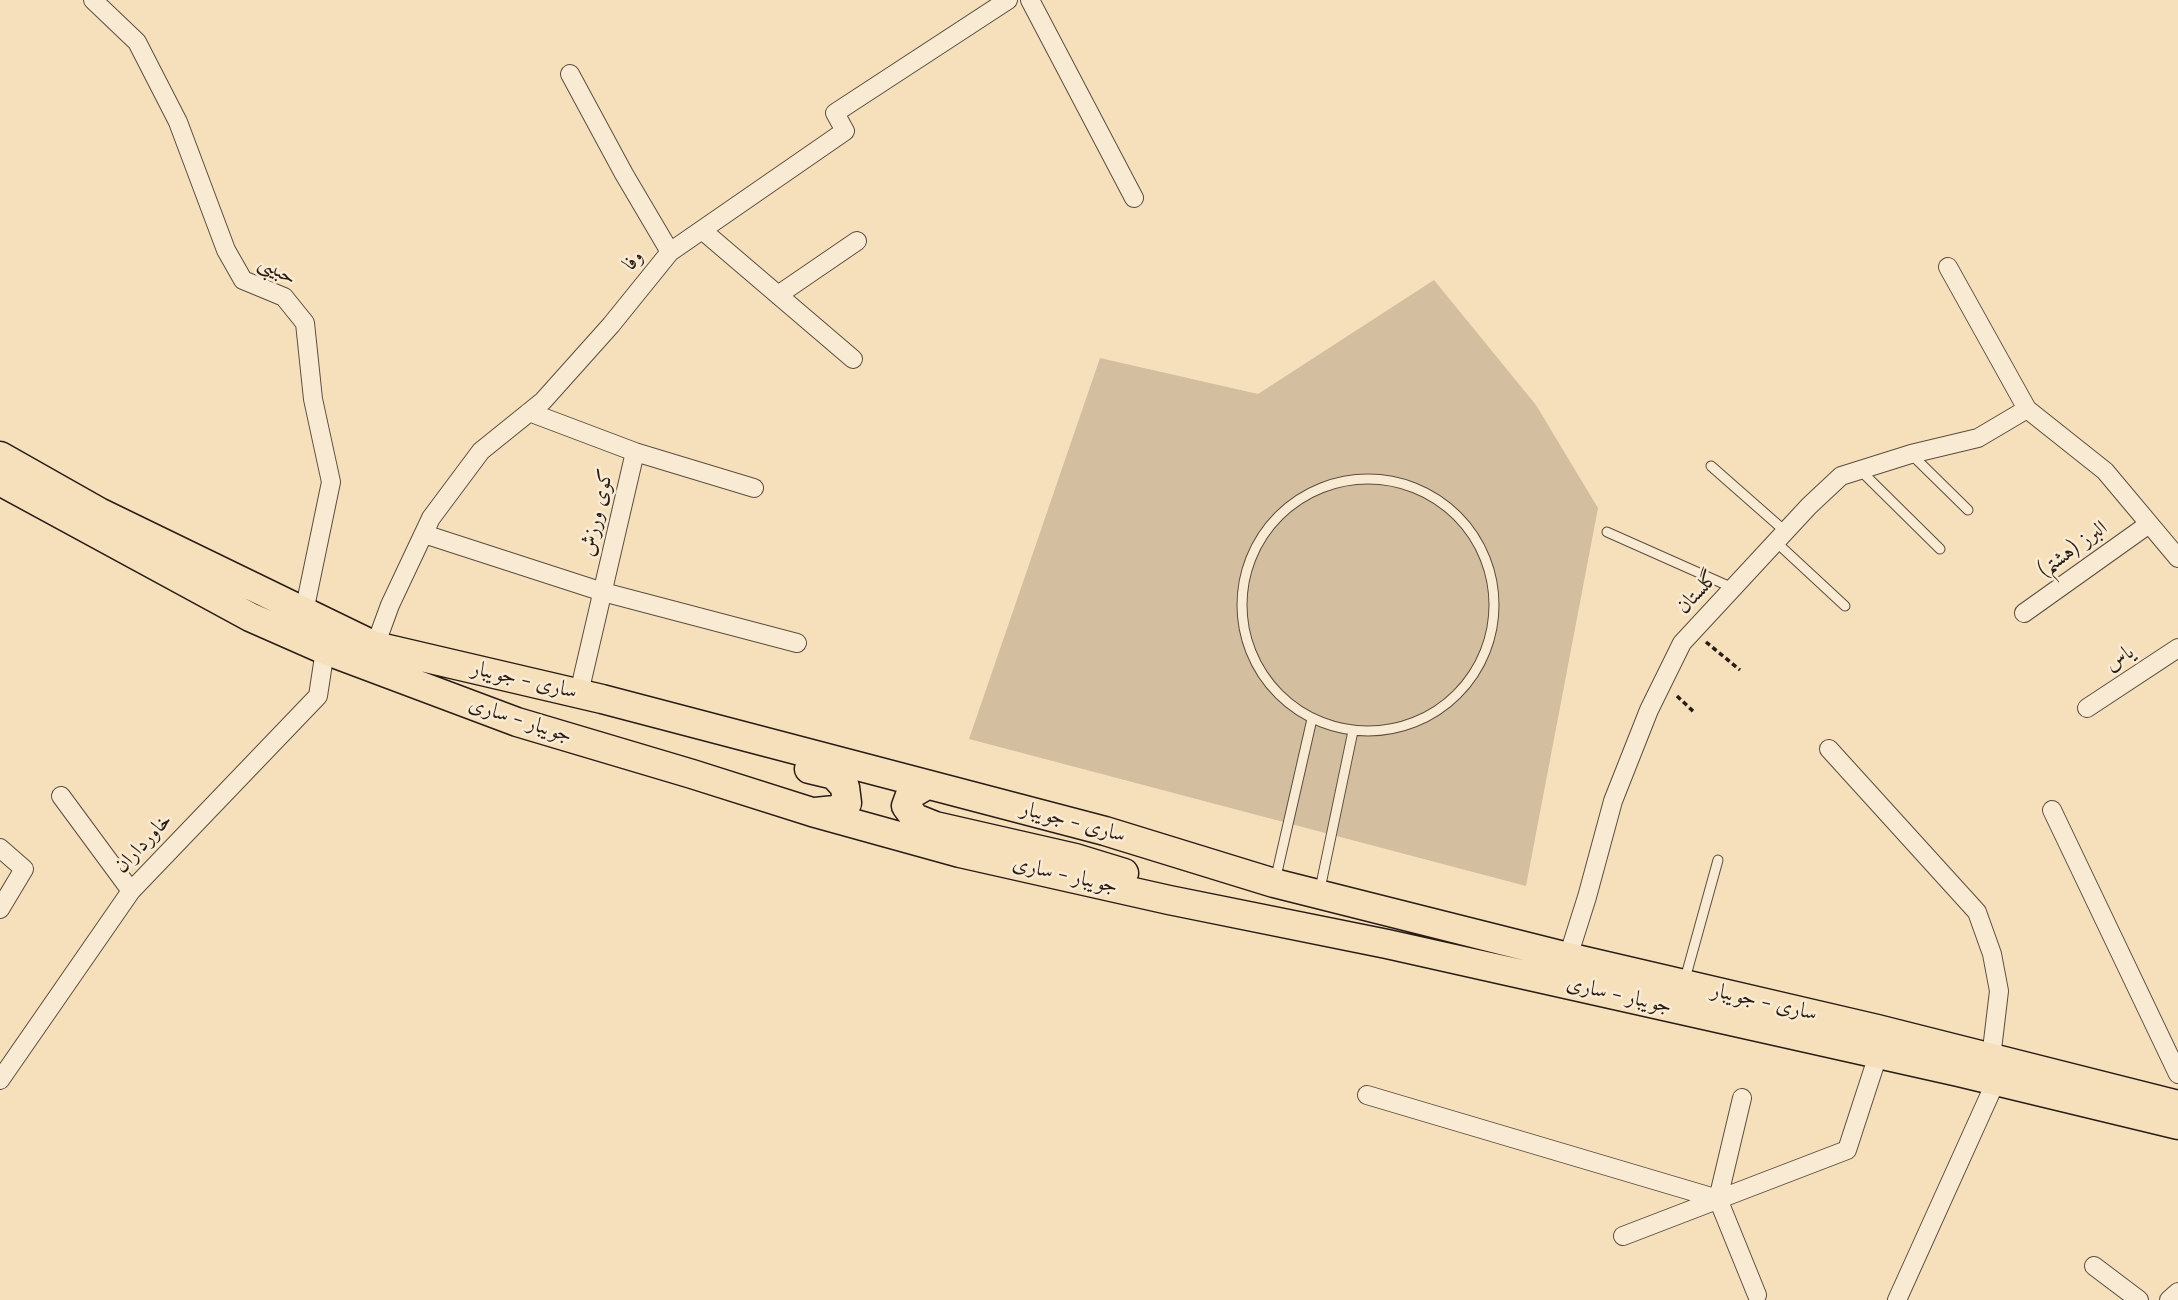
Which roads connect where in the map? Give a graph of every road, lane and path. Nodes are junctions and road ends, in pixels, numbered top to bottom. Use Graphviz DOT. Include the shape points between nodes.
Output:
graph roads {
  1 [pos="93,0"];
  2 [pos="1008,0"];
  3 [pos="1030,0"];
  4 [pos="570,74"];
  5 [pos="1134,198"];
  6 [pos="702,230"];
  7 [pos="857,241"];
  8 [pos="670,253"];
  9 [pos="1948,267"];
  10 [pos="778,295"];
  11 [pos="853,359"];
  12 [pos="2027,409"];
  13 [pos="529,412"];
  14 [pos="635,452"];
  15 [pos="1911,454"];
  16 [pos="0,456"];
  17 [pos="1711,466"];
  18 [pos="1860,470"];
  19 [pos="0,481"];
  20 [pos="754,488"];
  21 [pos="1968,510"];
  22 [pos="2149,524"];
  23 [pos="1607,532"];
  24 [pos="424,534"];
  25 [pos="1781,537"];
  26 [pos="1940,549"];
  27 [pos="2178,558"];
  28 [pos="1733,588"];
  29 [pos="603,592"];
  30 [pos="1845,606"];
  31 [pos="304,612"];
  32 [pos="2024,614"];
  33 [pos="1693,631"];
  34 [pos="797,643"];
  35 [pos="375,646"];
  36 [pos="2178,648"];
  37 [pos="325,650"];
  38 [pos="1740,670"];
  39 [pos="1662,683"];
  40 [pos="579,693"];
  41 [pos="2087,708"];
  42 [pos="1695,713"];
  43 [pos="1312,719"];
  44 [pos="696,724"];
  45 [pos="1353,731"];
  46 [pos="1829,750"];
  47 [pos="927,785"];
  48 [pos="61,796"];
  49 [pos="2052,810"];
  50 [pos="812,812"];
  51 [pos="0,848"];
  52 [pos="1718,860"];
  53 [pos="1274,883"];
  54 [pos="131,891"];
  55 [pos="1319,894"];
  56 [pos="1168,900"];
  57 [pos="0,909"];
  58 [pos="1568,957"];
  59 [pos="1683,984"];
  60 [pos="1878,1055"];
  61 [pos="1994,1069"];
  62 [pos="2178,1073"];
  63 [pos="0,1080"];
  64 [pos="1367,1095"];
  65 [pos="1742,1098"];
  66 [pos="2178,1105"];
  67 [pos="2178,1125"];
  68 [pos="1718,1199"];
  69 [pos="1623,1236"];
  70 [pos="2094,1266"];
  71 [pos="2178,1292"];
  72 [pos="1757,1295"];
  73 [pos="1897,1300"];
  74 [pos="2139,1300"];
  75 [pos="2169,1300"];
  1 -- 31 [label="street, حبیبی" via="137,42 178,122 226,250 243,280 284,297 306,323 313,399 331,482"];
  2 -- 6 [label="street, وفا" via="835,113 845,131"];
  3 -- 5 [label="street"];
  4 -- 8 [label="street"];
  6 -- 8 [label="street, وفا"];
  6 -- 10 [label="street"];
  7 -- 10 [label="street"];
  8 -- 13 [label="street, وفا" via="611,325"];
  9 -- 12 [label="street"];
  10 -- 11 [label="street"];
  12 -- 15 [label="street, گلستان" via="1978,438"];
  12 -- 22 [label="street" via="2105,471"];
  13 -- 14 [label="street, کوی ورزش"];
  13 -- 24 [label="street, وفا" via="481,451"];
  14 -- 20 [label="street"];
  14 -- 29 [label="street, کوی ورزش"];
  15 -- 18 [label="street, گلستان"];
  15 -- 21 [label="lane"];
  16 -- 31 [label="highway, ساری - جویبار" via="99,512"];
  17 -- 25 [label="lane"];
  18 -- 25 [label="street, گلستان" via="1841,476"];
  18 -- 26 [label="lane"];
  19 -- 37 [label="highway, جویبار - ساری" via="250,617"];
  22 -- 27 [label="street"];
  22 -- 32 [label="street, البرز (هشتم)"];
  23 -- 28 [label="lane"];
  24 -- 29 [label="street"];
  24 -- 35 [label="street, وفا"];
  25 -- 28 [label="street, گلستان"];
  25 -- 30 [label="lane"];
  28 -- 33 [label="street, گلستان"];
  29 -- 34 [label="street"];
  29 -- 40 [label="street, کوی ورزش"];
  31 -- 35 [label="highway, ساری - جویبار"];
  33 -- 38 [label="path"];
  33 -- 39 [label="street, گلستان"];
  35 -- 40 [label="highway, ساری - جویبار"];
  36 -- 41 [label="street, یاس"];
  37 -- 50 [label="highway, جویبار - ساری" via="517,722"];
  37 -- 54 [label="street, خاورداران" via="318,696"];
  39 -- 42 [label="path"];
  39 -- 58 [label="street, گلستان" via="1613,801"];
  40 -- 44 [label="highway, ساری - جویبار"];
  43 -- 45 [label="lane"];
  43 -- 45 [label="lane" via="1278,694 1253,659 1241,619 1244,578 1258,541 1284,510 1319,488 1358,479 1398,482 1435,498 1466,524 1487,561 1495,603 1488,646 1467,683 1436,712 1396,728"];
  43 -- 53 [label="lane"];
  44 -- 47 [label="highway, ساری - جویبار"];
  44 -- 50 [label="highway" via="752,755 834,775 845,787 847,803 835,810"];
  45 -- 55 [label="lane"];
  46 -- 61 [label="street" via="1977,912 1993,954 1999,991"];
  47 -- 53 [label="highway, ساری - جویبار" via="1105,831"];
  47 -- 56 [label="highway" via="910,795 906,806 915,818 1123,872"];
  48 -- 54 [label="street"];
  49 -- 62 [label="street"];
  50 -- 56 [label="highway, جویبار - ساری" via="925,844"];
  51 -- 57 [label="street" via="24,869"];
  52 -- 59 [label="lane"];
  53 -- 55 [label="highway, ساری - جویبار"];
  54 -- 63 [label="street, خاورداران"];
  55 -- 58 [label="highway, ساری - جویبار"];
  56 -- 60 [label="highway, جویبار - ساری" via="1387,944"];
  58 -- 59 [label="highway, ساری - جویبار"];
  59 -- 61 [label="highway, ساری - جویبار"];
  60 -- 61 [label="highway, جویبار - ساری"];
  60 -- 68 [label="street" via="1847,1150"];
  61 -- 66 [label="highway, ساری - جویبار"];
  61 -- 67 [label="highway, جویبار - ساری"];
  61 -- 73 [label="street"];
  64 -- 68 [label="street"];
  65 -- 68 [label="street"];
  68 -- 69 [label="street"];
  68 -- 72 [label="street"];
  70 -- 74 [label="street"];
  71 -- 75 [label="street"];
}
